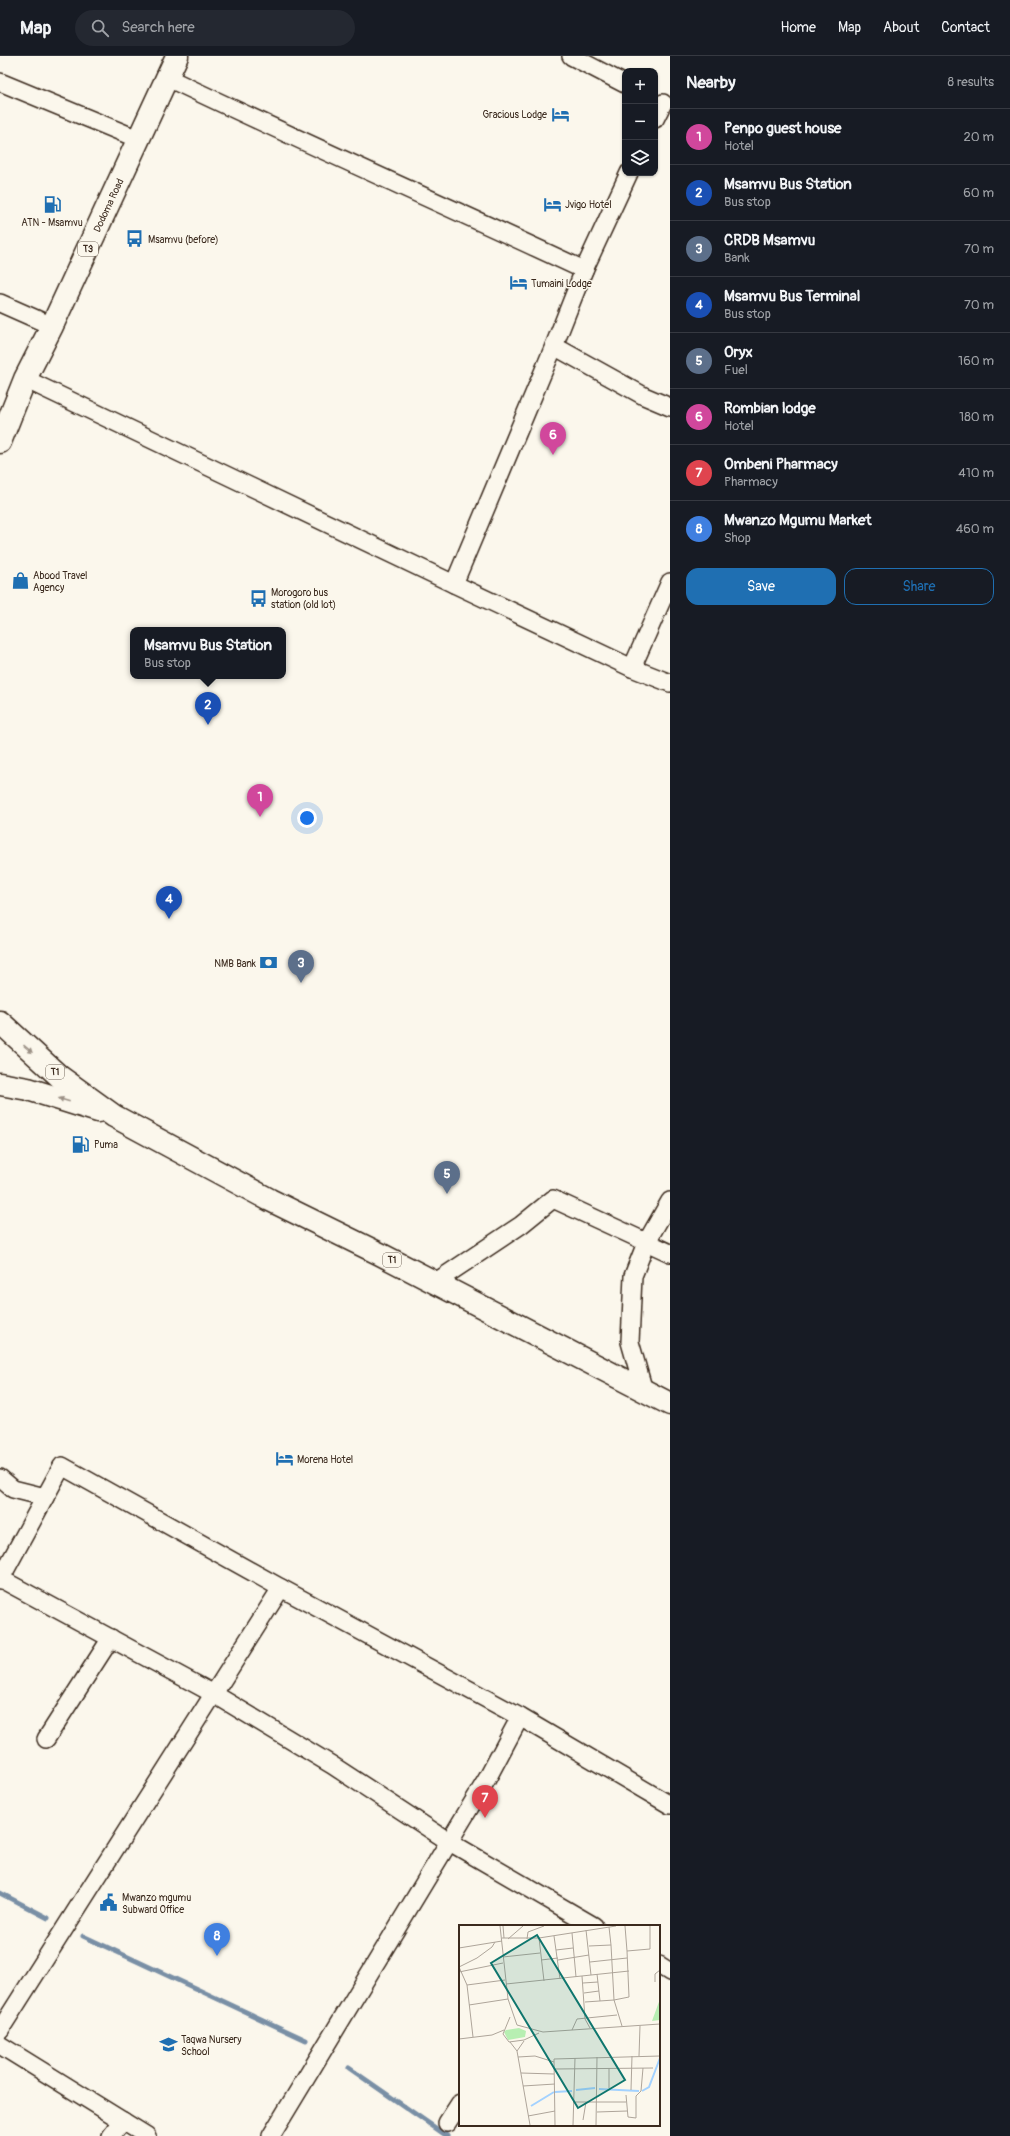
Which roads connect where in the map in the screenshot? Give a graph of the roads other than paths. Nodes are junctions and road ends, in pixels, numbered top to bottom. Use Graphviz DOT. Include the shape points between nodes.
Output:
graph roads {
  1 [pos="177,56"];
  2 [pos="571,56"];
  3 [pos="168,78"];
  4 [pos="0,82"];
  5 [pos="622,82"];
  6 [pos="663,102"];
  7 [pos="658,113"];
  8 [pos="138,139"];
  9 [pos="628,176"];
  10 [pos="584,270"];
  11 [pos="0,303"];
  12 [pos="52,326"];
  13 [pos="554,346"];
  14 [pos="26,379"];
  15 [pos="670,407"];
  16 [pos="0,442"];
  17 [pos="670,582"];
  18 [pos="454,584"];
  19 [pos="632,668"];
  20 [pos="670,683"];
  21 [pos="0,1022"];
  22 [pos="0,1084"];
  23 [pos="114,1116"];
  24 [pos="670,1201"];
  25 [pos="646,1243"];
  26 [pos="670,1254"];
  27 [pos="434,1283"];
  28 [pos="644,1391"];
  29 [pos="670,1404"];
  30 [pos="0,1478"];
  31 [pos="45,1497"];
  32 [pos="0,1579"];
  33 [pos="281,1588"];
  34 [pos="111,1638"];
  35 [pos="214,1694"];
  36 [pos="520,1717"];
  37 [pos="46,1738"];
  38 [pos="670,1805"];
  39 [pos="448,1841"];
  40 [pos="575,1921"];
  41 [pos="590,1925"];
  42 [pos="660,1966"];
  43 [pos="670,1972"];
  44 [pos="0,2030"];
  45 [pos="0,2045"];
  46 [pos="459,2105"];
  47 [pos="123,2121"];
  48 [pos="447,2123"];
  49 [pos="111,2136"];
  50 [pos="147,2136"];
  51 [pos="271,2136"];
  1 -- 3 [label="highway, Dodoma Road / T3"];
  2 -- 5 [label="street"];
  3 -- 8 [label="highway, Dodoma Road / T3"];
  3 -- 10 [label="street"];
  4 -- 8 [label="street"];
  6 -- 7 [label="street"];
  8 -- 12 [label="highway, Dodoma Road / T3"];
  9 -- 10 [label="street"];
  10 -- 13 [label="street"];
  11 -- 12 [label="street"];
  12 -- 14 [label="highway, Dodoma Road / T3"];
  13 -- 15 [label="street" via="644,396"];
  13 -- 18 [label="street"];
  14 -- 16 [label="highway, Dodoma Road / T3"];
  14 -- 18 [label="street"];
  17 -- 19 [label="street"];
  18 -- 19 [label="street"];
  19 -- 20 [label="street"];
  21 -- 23 [label="highway, T1, one-way" via="60,1077"];
  23 -- 22 [label="highway, T1, one-way" via="28,1089"];
  23 -- 27 [label="highway, T1" via="270,1200"];
  24 -- 25 [label="street"];
  25 -- 26 [label="street"];
  25 -- 27 [label="street" via="553,1199 521,1225"];
  25 -- 28 [label="street" via="633,1276 630,1342"];
  27 -- 28 [label="highway, T1"];
  28 -- 29 [label="highway, T1"];
  30 -- 31 [label="street" via="13,1488"];
  31 -- 32 [label="street"];
  31 -- 33 [label="street" via="62,1466"];
  32 -- 34 [label="street"];
  33 -- 35 [label="street"];
  33 -- 36 [label="street"];
  34 -- 35 [label="street"];
  34 -- 37 [label="street"];
  35 -- 39 [label="street" via="332,1765"];
  35 -- 44 [label="street"];
  36 -- 38 [label="street"];
  36 -- 39 [label="street"];
  39 -- 40 [label="street"];
  39 -- 51 [label="street"];
  40 -- 41 [label="street"];
  42 -- 43 [label="street"];
  45 -- 47 [label="street"];
  46 -- 48 [label="street"];
  47 -- 49 [label="street"];
  47 -- 50 [label="street"];
}
